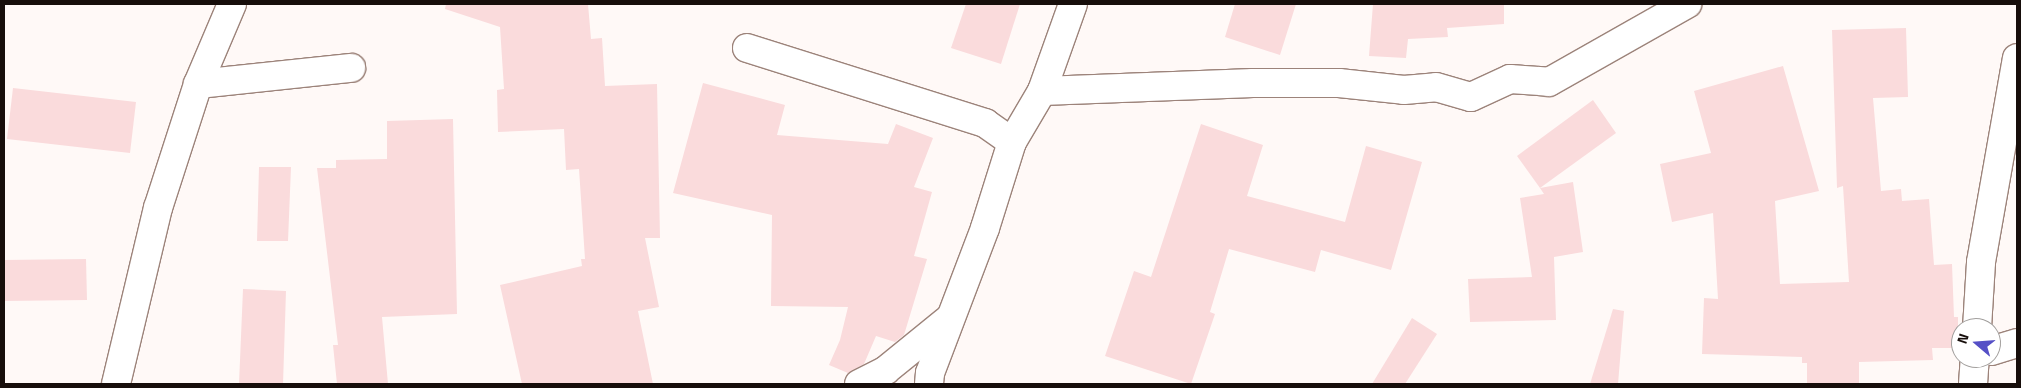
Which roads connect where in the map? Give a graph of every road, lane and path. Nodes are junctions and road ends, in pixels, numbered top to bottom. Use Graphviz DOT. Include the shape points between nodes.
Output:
graph roads {
  1 [pos="232,4"];
  2 [pos="1073,4"];
  3 [pos="1687,4"];
  4 [pos="747,48"];
  5 [pos="2017,58"];
  6 [pos="351,68"];
  7 [pos="198,84"];
  8 [pos="1042,91"];
  9 [pos="1012,142"];
  10 [pos="951,317"];
  11 [pos="1978,318"];
  12 [pos="2017,343"];
  13 [pos="2001,348"];
  14 [pos="1974,368"];
  15 [pos="116,384"];
  16 [pos="859,384"];
  17 [pos="929,384"];
  18 [pos="1973,384"];
  1 -- 7 [label="street"];
  2 -- 8 [label="street"];
  3 -- 8 [label="street" via="1549,82 1510,79 1471,98 1436,87 1404,90 1338,83"];
  4 -- 9 [label="street" via="986,123"];
  5 -- 11 [label="street" via="1982,262"];
  6 -- 7 [label="street"];
  7 -- 15 [label="street" via="158,208"];
  8 -- 9 [label="street"];
  9 -- 10 [label="street" via="985,228"];
  10 -- 16 [label="street" via="886,370"];
  10 -- 17 [label="street"];
  12 -- 13 [label="street"];
  14 -- 18 [label="street"];
}
